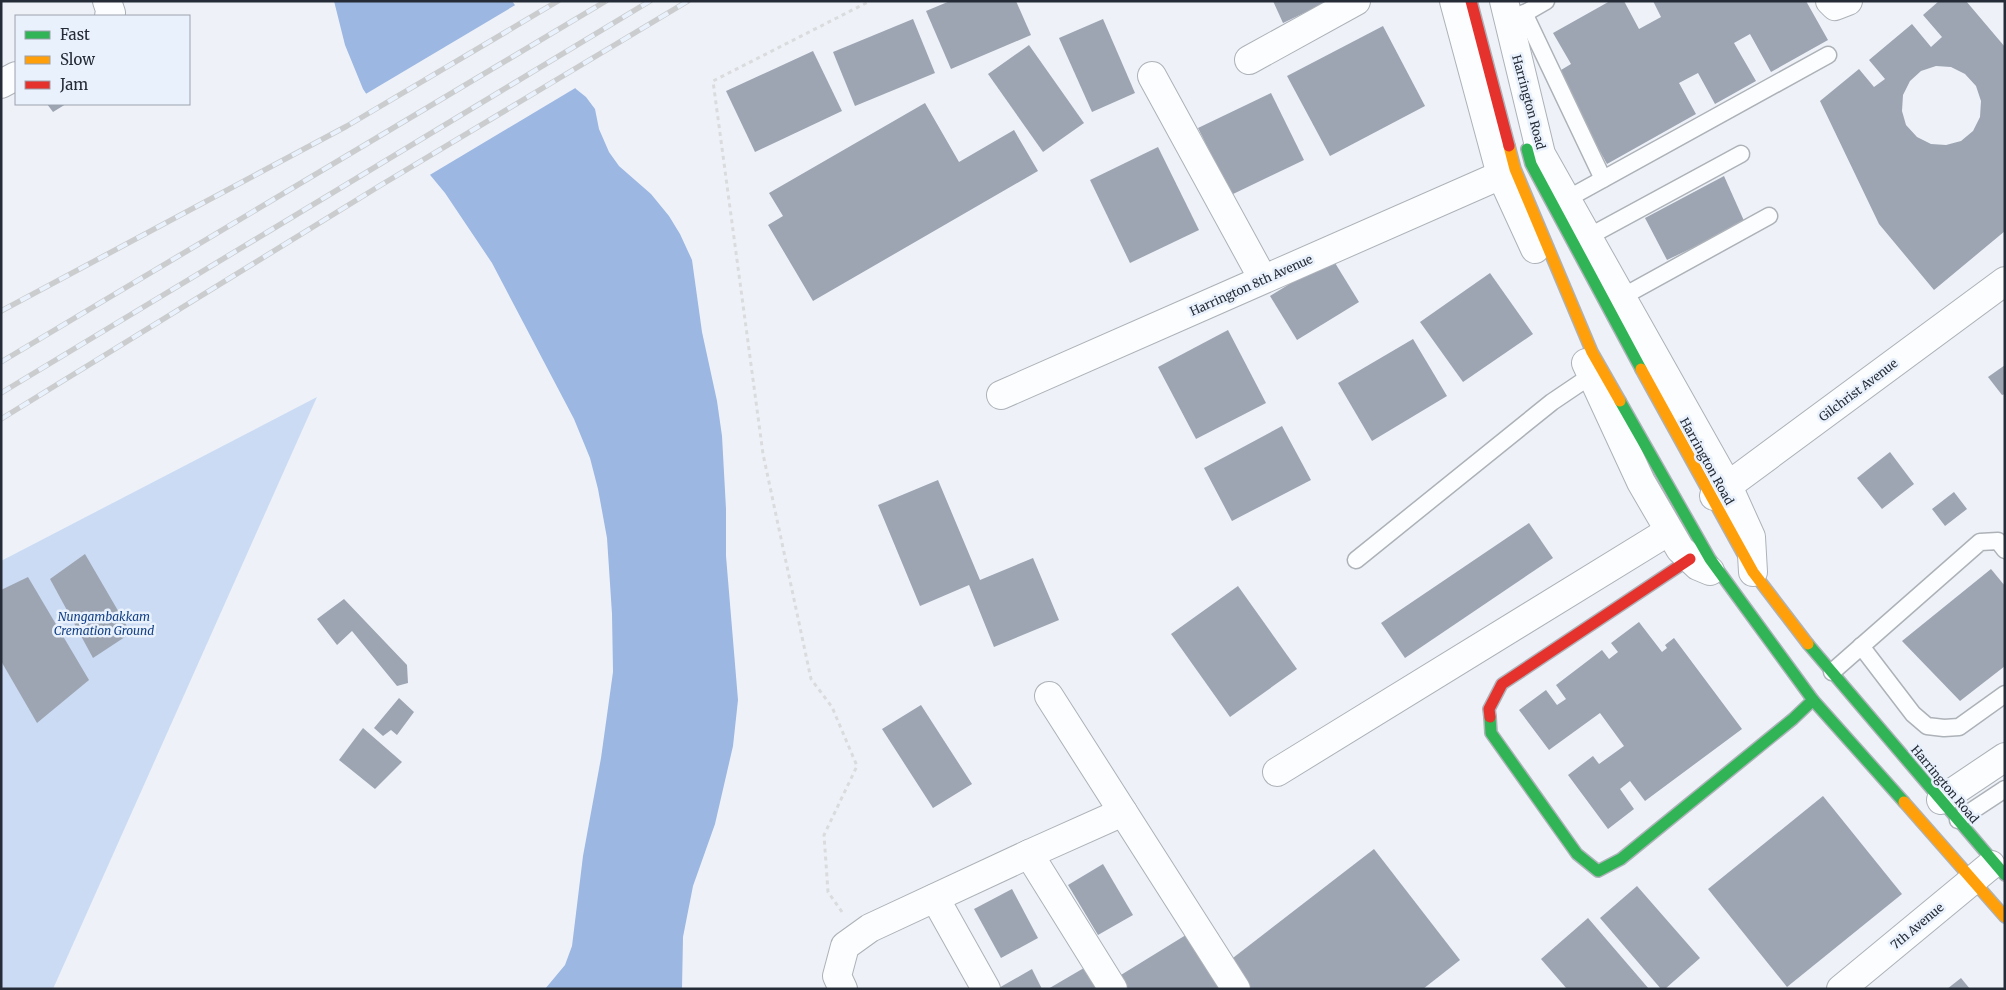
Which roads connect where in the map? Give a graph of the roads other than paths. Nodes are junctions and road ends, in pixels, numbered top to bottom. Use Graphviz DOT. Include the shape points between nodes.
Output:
graph roads {
  1 [pos="107,1"];
  2 [pos="1356,1"];
  3 [pos="1454,1"];
  4 [pos="1471,1"];
  5 [pos="1546,1"];
  6 [pos="1830,1"];
  7 [pos="1848,1"];
  8 [pos="1512,12"];
  9 [pos="110,15"];
  10 [pos="1828,56"];
  11 [pos="1249,60"];
  12 [pos="1152,76"];
  13 [pos="15,77"];
  14 [pos="1,84"];
  15 [pos="1524,135"];
  16 [pos="1740,154"];
  17 [pos="1501,175"];
  18 [pos="1603,179"];
  19 [pos="1567,199"];
  20 [pos="1769,216"];
  21 [pos="1588,237"];
  22 [pos="1263,279"];
  23 [pos="2005,281"];
  24 [pos="1622,296"];
  25 [pos="1592,375"];
  26 [pos="1000,395"];
  27 [pos="1720,492"];
  28 [pos="1678,524"];
  29 [pos="2005,550"];
  30 [pos="1690,559"];
  31 [pos="1356,560"];
  32 [pos="1754,572"];
  33 [pos="1723,577"];
  34 [pos="1861,646"];
  35 [pos="1832,672"];
  36 [pos="2005,694"];
  37 [pos="1049,696"];
  38 [pos="1813,700"];
  39 [pos="2005,756"];
  40 [pos="1277,772"];
  41 [pos="2005,789"];
  42 [pos="1949,810"];
  43 [pos="1123,812"];
  44 [pos="1029,854"];
  45 [pos="2000,869"];
  46 [pos="1972,880"];
  47 [pos="935,898"];
  48 [pos="2005,917"];
  49 [pos="843,989"];
  50 [pos="986,989"];
  51 [pos="1113,989"];
  52 [pos="1236,989"];
  53 [pos="1841,989"];
  1 -- 9 [label="street"];
  2 -- 11 [label="street"];
  3 -- 17 [label="street"];
  4 -- 28 [label="street" via="1515,170 1592,352"];
  5 -- 8 [label="lane"];
  6 -- 7 [label="street" via="1835,6"];
  8 -- 18 [label="lane"];
  8 -- 19 [label="street" via="1542,154"];
  10 -- 18 [label="lane"];
  12 -- 22 [label="street"];
  13 -- 14 [label="street"];
  15 -- 27 [label="street, Harrington Road" via="1531,164"];
  16 -- 21 [label="lane"];
  17 -- 22 [label="street, Harrington 8th Avenue"];
  17 -- 25 [label="street"];
  18 -- 19 [label="lane"];
  19 -- 21 [label="street"];
  20 -- 24 [label="lane"];
  21 -- 24 [label="street"];
  22 -- 26 [label="street, Harrington 8th Avenue"];
  23 -- 27 [label="street, Gilchrist Avenue"];
  24 -- 27 [label="street"];
  25 -- 28 [label="street" via="1641,482"];
  25 -- 31 [label="lane" via="1552,402"];
  27 -- 32 [label="street" via="1751,536"];
  28 -- 30 [label="street" via="1680,549"];
  28 -- 33 [label="street"];
  28 -- 40 [label="street"];
  29 -- 34 [label="lane" via="1998,541 1980,542"];
  30 -- 33 [label="street"];
  30 -- 38 [label="street" via="1502,684 1489,709 1491,733 1577,854 1598,871 1621,859"];
  32 -- 35 [label="street, Harrington Road"];
  33 -- 38 [label="street"];
  34 -- 35 [label="lane"];
  34 -- 36 [label="lane" via="1913,714 1927,726 1959,727"];
  35 -- 42 [label="street, Harrington Road"];
  37 -- 43 [label="street"];
  38 -- 46 [label="street"];
  39 -- 42 [label="street"];
  41 -- 42 [label="lane"];
  42 -- 45 [label="street, Harrington Road"];
  43 -- 44 [label="street"];
  43 -- 52 [label="street"];
  44 -- 47 [label="street"];
  44 -- 51 [label="street"];
  45 -- 46 [label="street, 7th Avenue"];
  46 -- 48 [label="street"];
  46 -- 53 [label="street, 7th Avenue"];
  47 -- 49 [label="street" via="870,928 845,946 837,976"];
  47 -- 50 [label="street"];
}
